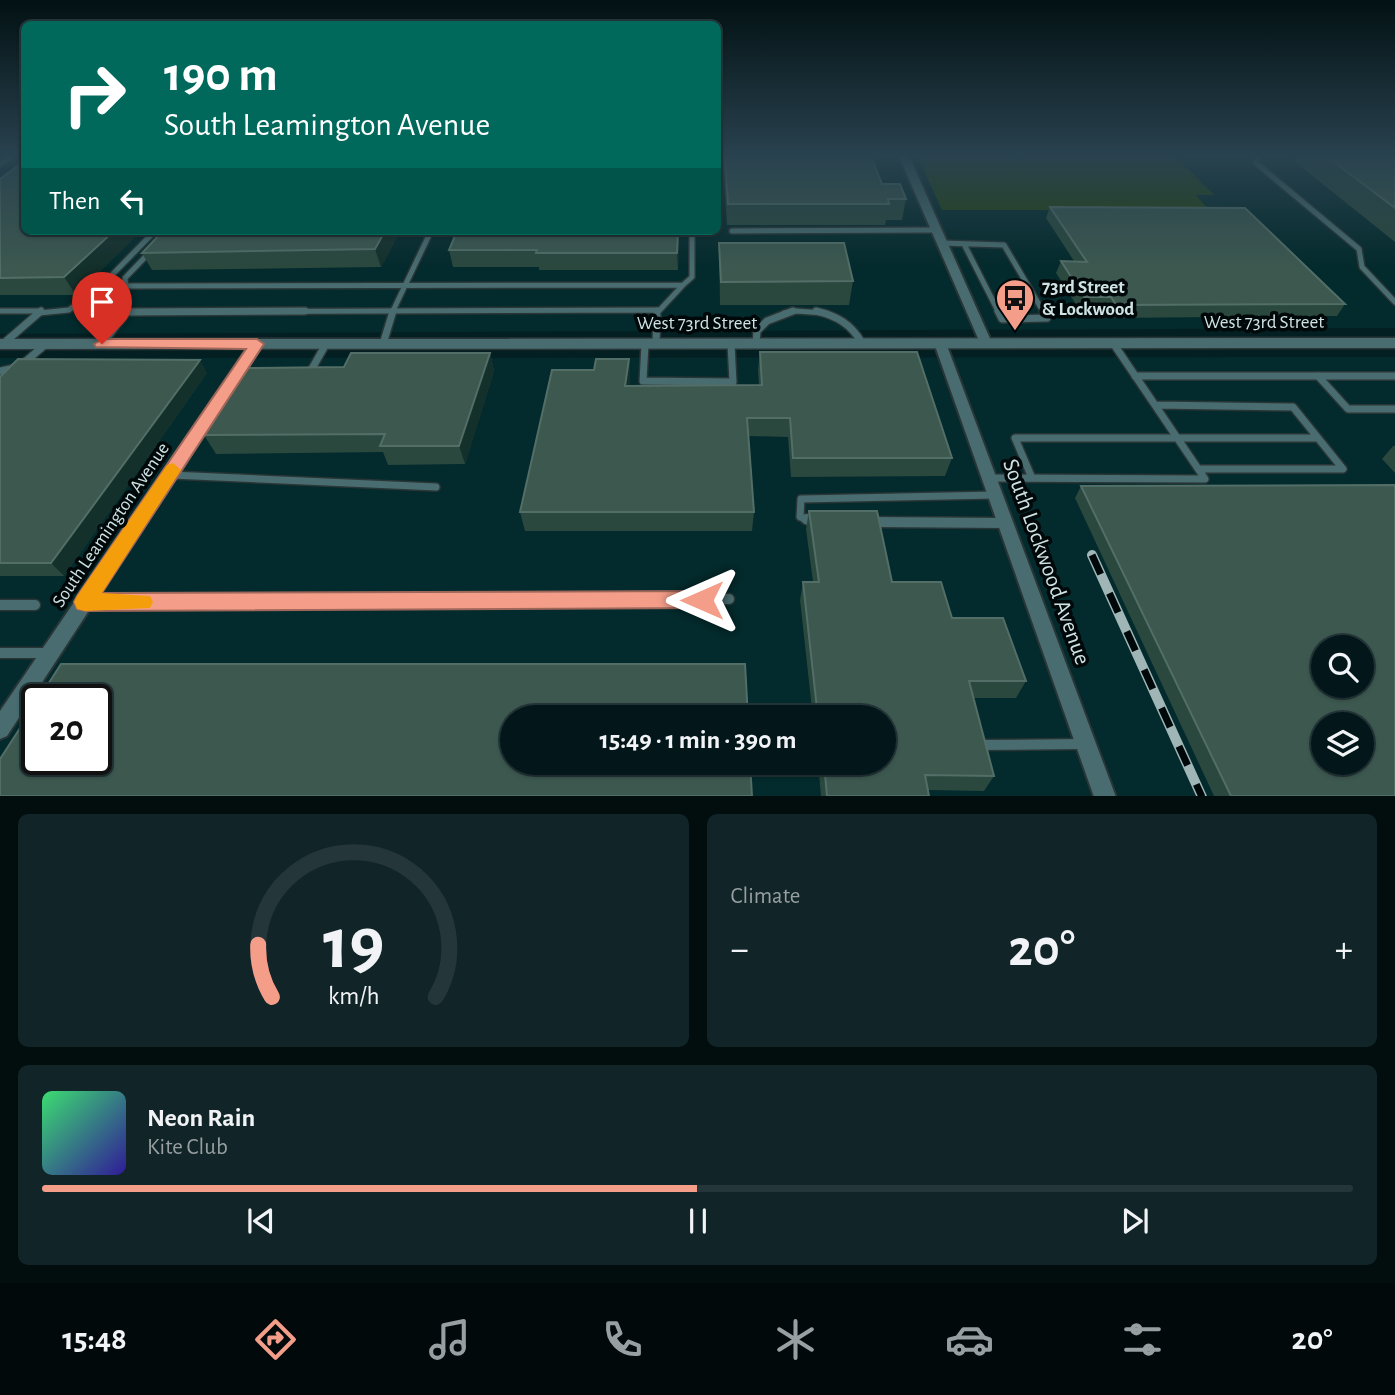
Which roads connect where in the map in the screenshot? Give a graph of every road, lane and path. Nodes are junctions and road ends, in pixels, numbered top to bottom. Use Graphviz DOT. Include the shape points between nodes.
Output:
graph roads {
  1 [pos="921,193"];
  2 [pos="1292,193"];
  3 [pos="937,230"];
  4 [pos="732,231"];
  5 [pos="151,235"];
  6 [pos="429,235"];
  7 [pos="692,235"];
  8 [pos="942,243"];
  9 [pos="964,244"];
  10 [pos="153,250"];
  11 [pos="682,285"];
  12 [pos="125,286"];
  13 [pos="405,286"];
  14 [pos="1395,302"];
  15 [pos="657,310"];
  16 [pos="0,311"];
  17 [pos="41,311"];
  18 [pos="393,311"];
  19 [pos="128,312"];
  20 [pos="862,343"];
  21 [pos="986,343"];
  22 [pos="1113,343"];
  23 [pos="1395,343"];
  24 [pos="2,344"];
  25 [pos="46,344"];
  26 [pos="102,344"];
  27 [pos="257,344"];
  28 [pos="326,344"];
  29 [pos="383,344"];
  30 [pos="651,344"];
  31 [pos="731,344"];
  32 [pos="757,344"];
  33 [pos="940,344"];
  34 [pos="0,371"];
  35 [pos="1135,376"];
  36 [pos="1318,376"];
  37 [pos="1395,376"];
  38 [pos="295,378"];
  39 [pos="1155,405"];
  40 [pos="1395,409"];
  41 [pos="1318,438"];
  42 [pos="1178,439"];
  43 [pos="1199,469"];
  44 [pos="169,475"];
  45 [pos="989,478"];
  46 [pos="1032,478"];
  47 [pos="436,487"];
  48 [pos="995,495"];
  49 [pos="820,522"];
  50 [pos="859,522"];
  51 [pos="1005,523"];
  52 [pos="729,599"];
  53 [pos="85,602"];
  54 [pos="0,605"];
  55 [pos="35,605"];
  56 [pos="0,653"];
  57 [pos="50,653"];
  58 [pos="0,729"];
  59 [pos="1086,744"];
  60 [pos="981,745"];
  61 [pos="1105,796"];
  1 -- 3 [label="street"];
  2 -- 14 [label="lane" via="1359,250 1362,267"];
  3 -- 4 [label="lane"];
  3 -- 8 [label="street"];
  5 -- 17 [label="lane" via="106,281 69,310"];
  6 -- 13 [label="lane"];
  7 -- 11 [label="lane" via="692,277"];
  8 -- 9 [label="lane"];
  8 -- 21 [label="street"];
  9 -- 9 [label="lane" via="1004,245 1047,318 1002,318"];
  10 -- 12 [label="lane" via="125,278"];
  11 -- 13 [label="lane"];
  11 -- 15 [label="lane"];
  12 -- 13 [label="lane"];
  12 -- 19 [label="lane"];
  13 -- 18 [label="lane"];
  15 -- 18 [label="lane"];
  15 -- 30 [label="lane"];
  16 -- 17 [label="lane"];
  17 -- 24 [label="lane"];
  18 -- 19 [label="lane"];
  18 -- 29 [label="lane"];
  19 -- 26 [label="lane"];
  20 -- 32 [label="street, West 73rd Street"];
  20 -- 32 [label="lane" via="844,319 798,312 765,321 757,331"];
  20 -- 33 [label="street, West 73rd Street"];
  21 -- 22 [label="street, West 73rd Street"];
  21 -- 33 [label="street, West 73rd Street"];
  22 -- 23 [label="street, West 73rd Street"];
  22 -- 35 [label="lane"];
  24 -- 25 [label="street, West 73rd Street"];
  25 -- 26 [label="street, West 73rd Street"];
  25 -- 34 [label="lane" via="19,367"];
  26 -- 27 [label="street, West 73rd Street"];
  27 -- 28 [label="street, West 73rd Street"];
  27 -- 44 [label="street, South Leamington Avenue" via="240,378"];
  28 -- 29 [label="street, West 73rd Street"];
  28 -- 38 [label="lane" via="307,378"];
  29 -- 30 [label="street, West 73rd Street"];
  30 -- 31 [label="street, West 73rd Street"];
  30 -- 31 [label="lane" via="643,381 733,382"];
  31 -- 32 [label="street, West 73rd Street"];
  33 -- 45 [label="street, South Lockwood Avenue"];
  35 -- 36 [label="lane"];
  35 -- 39 [label="lane"];
  36 -- 37 [label="lane"];
  36 -- 40 [label="lane" via="1348,409"];
  39 -- 41 [label="lane" via="1293,407"];
  39 -- 42 [label="lane"];
  41 -- 42 [label="lane"];
  41 -- 43 [label="lane" via="1343,469"];
  42 -- 43 [label="lane"];
  42 -- 46 [label="lane" via="1016,438"];
  43 -- 46 [label="lane" via="1205,479"];
  44 -- 47 [label="lane"];
  44 -- 53 [label="street, South Leamington Avenue"];
  45 -- 46 [label="lane"];
  45 -- 48 [label="street, South Lockwood Avenue"];
  48 -- 49 [label="lane" via="801,499 802,520"];
  48 -- 51 [label="street, South Lockwood Avenue"];
  50 -- 51 [label="lane"];
  51 -- 59 [label="street, South Lockwood Avenue"];
  52 -- 53 [label="lane"];
  53 -- 57 [label="street, South Leamington Avenue"];
  54 -- 55 [label="lane"];
  56 -- 57 [label="lane"];
  57 -- 58 [label="street, South Leamington Avenue"];
  59 -- 60 [label="lane"];
  59 -- 61 [label="street, South Lockwood Avenue"];
}
